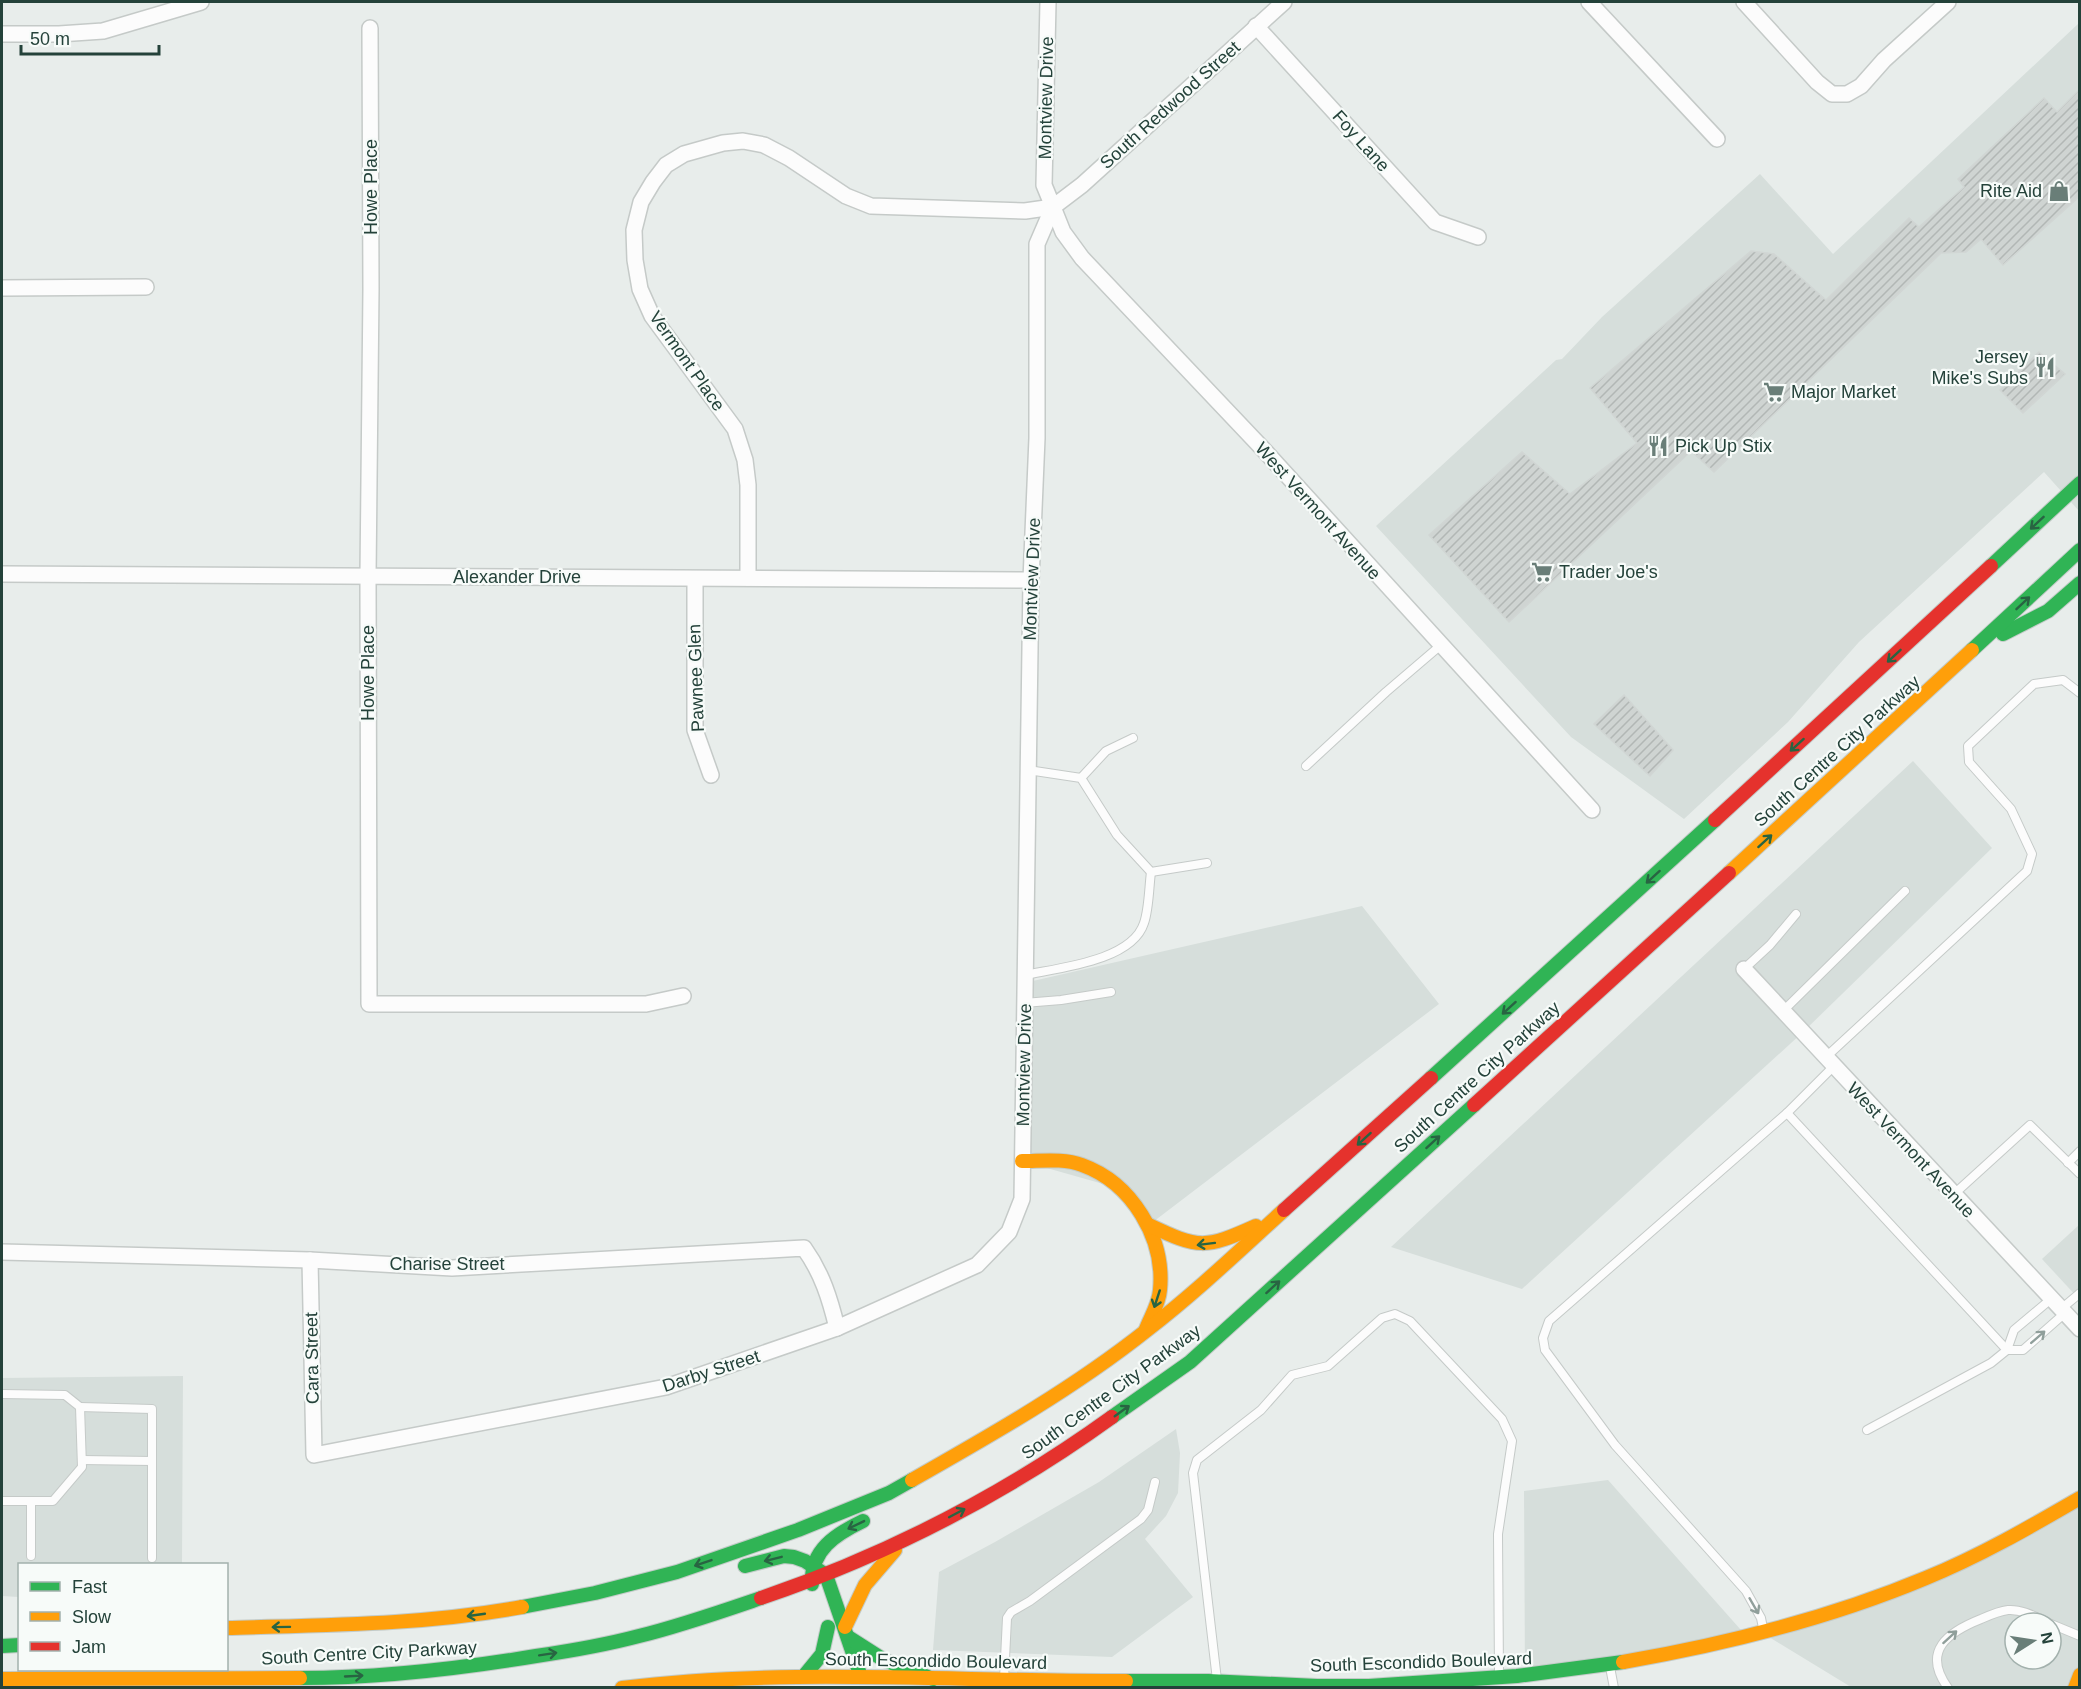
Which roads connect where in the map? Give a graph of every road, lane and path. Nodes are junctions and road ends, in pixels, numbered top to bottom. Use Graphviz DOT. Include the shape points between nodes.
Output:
graph roads {
  1 [pos="201,2"];
  2 [pos="1048,2"];
  3 [pos="1284,2"];
  4 [pos="1589,2"];
  5 [pos="1744,2"];
  6 [pos="1948,2"];
  7 [pos="1256,26"];
  8 [pos="370,28"];
  9 [pos="2,34"];
  10 [pos="1717,139"];
  11 [pos="1053,207"];
  12 [pos="1478,237"];
  13 [pos="146,287"];
  14 [pos="2,288"];
  15 [pos="2079,483"];
  16 [pos="2079,550"];
  17 [pos="2,574"];
  18 [pos="368,576"];
  19 [pos="748,578"];
  20 [pos="695,579"];
  21 [pos="1032,580"];
  22 [pos="2079,583"];
  23 [pos="1441,645"];
  24 [pos="1975,649"];
  25 [pos="2079,693"];
  26 [pos="1133,738"];
  27 [pos="1306,766"];
  28 [pos="1028,770"];
  29 [pos="711,775"];
  30 [pos="1081,778"];
  31 [pos="1592,810"];
  32 [pos="1207,863"];
  33 [pos="1151,872"];
  34 [pos="1905,891"];
  35 [pos="1796,914"];
  36 [pos="1744,969"];
  37 [pos="1025,975"];
  38 [pos="1111,992"];
  39 [pos="683,996"];
  40 [pos="1024,1003"];
  41 [pos="1782,1012"];
  42 [pos="1830,1062"];
  43 [pos="1787,1113"];
  44 [pos="2079,1151"];
  45 [pos="1022,1161"];
  46 [pos="2068,1163"];
  47 [pos="2079,1174"];
  48 [pos="1953,1195"];
  49 [pos="1280,1215"];
  50 [pos="1149,1225"];
  51 [pos="2,1252"];
  52 [pos="310,1260"];
  53 [pos="2079,1293"];
  54 [pos="2059,1307"];
  55 [pos="837,1328"];
  56 [pos="2079,1329"];
  57 [pos="1146,1331"];
  58 [pos="2007,1350"];
  59 [pos="2,1394"];
  60 [pos="80,1407"];
  61 [pos="1867,1430"];
  62 [pos="314,1455"];
  63 [pos="82,1460"];
  64 [pos="152,1461"];
  65 [pos="915,1479"];
  66 [pos="1155,1482"];
  67 [pos="2079,1498"];
  68 [pos="907,1499"];
  69 [pos="2,1501"];
  70 [pos="31,1501"];
  71 [pos="875,1515"];
  72 [pos="905,1541"];
  73 [pos="31,1556"];
  74 [pos="152,1558"];
  75 [pos="814,1566"];
  76 [pos="728,1571"];
  77 [pos="826,1575"];
  78 [pos="707,1576"];
  79 [pos="811,1581"];
  80 [pos="596,1593"];
  81 [pos="817,1598"];
  82 [pos="2003,1612"];
  83 [pos="228,1628"];
  84 [pos="2063,1629"];
  85 [pos="846,1632"];
  86 [pos="1764,1634"];
  87 [pos="2079,1636"];
  88 [pos="18,1645"];
  89 [pos="2,1646"];
  90 [pos="1610,1666"];
  91 [pos="2079,1675"];
  92 [pos="804,1676"];
  93 [pos="845,1676"];
  94 [pos="861,1677"];
  95 [pos="2,1679"];
  96 [pos="120,1679"];
  97 [pos="933,1679"];
  98 [pos="1004,1679"];
  99 [pos="1499,1679"];
  100 [pos="1218,1681"];
  101 [pos="1043,1684"];
  102 [pos="631,1687"];
  103 [pos="1347,1687"];
  104 [pos="51,1688"];
  105 [pos="1614,1688"];
  106 [pos="1948,1688"];
  107 [pos="2075,1688"];
  1 -- 9 [label="street" via="103,31"];
  2 -- 11 [label="street, Montview Drive" via="1044,185"];
  3 -- 7 [label="street, South Redwood Street"];
  4 -- 10 [label="street"];
  5 -- 6 [label="street" via="1832,94 1847,94 1861,86"];
  7 -- 11 [label="street, South Redwood Street"];
  7 -- 12 [label="street, Foy Lane" via="1435,222"];
  8 -- 18 [label="street, Howe Place"];
  11 -- 19 [label="street, Vermont Place" via="1025,211 872,206 846,196 764,145 743,141 700,148 666,165 641,202 634,230 640,289 652,316 735,429 748,485"];
  11 -- 21 [label="street, Montview Drive" via="1037,244"];
  11 -- 23 [label="street, West Vermont Avenue" via="1063,232 1082,258"];
  13 -- 14 [label="street"];
  15 -- 49 [label="main road, South Centre City Parkway, one-way" via="1841,706"];
  24 -- 16 [label="main road, South Centre City Parkway, one-way"];
  17 -- 18 [label="street, Alexander Drive"];
  18 -- 20 [label="street, Alexander Drive"];
  18 -- 39 [label="street, Howe Place" via="369,1004 646,1004"];
  19 -- 20 [label="street, Alexander Drive"];
  19 -- 21 [label="street, Alexander Drive"];
  20 -- 29 [label="street, Pawnee Glen" via="695,730"];
  21 -- 28 [label="street, Montview Drive"];
  22 -- 24 [label="main road" via="2049,611"];
  23 -- 27 [label="lane"];
  23 -- 31 [label="street, West Vermont Avenue"];
  72 -- 24 [label="main road, South Centre City Parkway, one-way" via="1058,1456 1190,1362"];
  25 -- 42 [label="lane" via="2063,680 2034,684 1968,746 1969,762 2011,809 2032,854 2027,871"];
  26 -- 30 [label="lane" via="1106,752"];
  28 -- 30 [label="lane"];
  28 -- 37 [label="street, Montview Drive"];
  30 -- 33 [label="lane" via="1118,835"];
  32 -- 33 [label="lane"];
  33 -- 37 [label="lane" via="1144,924 1134,939 1091,962"];
  34 -- 41 [label="lane"];
  35 -- 36 [label="lane"];
  36 -- 41 [label="street, West Vermont Avenue"];
  37 -- 40 [label="street, Montview Drive"];
  38 -- 40 [label="lane"];
  40 -- 45 [label="street, Montview Drive"];
  41 -- 42 [label="street, West Vermont Avenue"];
  42 -- 43 [label="lane"];
  42 -- 48 [label="street, West Vermont Avenue"];
  43 -- 58 [label="lane"];
  43 -- 86 [label="lane, one-way" via="1549,1321 1543,1338 1545,1350 1615,1445 1746,1591 1761,1618"];
  44 -- 46 [label="lane"];
  45 -- 50 [label="main road" via="1065,1162 1093,1170 1121,1189"];
  45 -- 55 [label="street, Darby Street" via="1022,1199 1009,1232 976,1265"];
  46 -- 47 [label="lane"];
  46 -- 48 [label="lane" via="2030,1125"];
  48 -- 54 [label="street, West Vermont Avenue"];
  49 -- 50 [label="main road, one-way" via="1212,1244 1195,1245"];
  49 -- 57 [label="main road, South Centre City Parkway"];
  50 -- 57 [label="main road, one-way" via="1161,1266 1160,1291"];
  51 -- 52 [label="street, Charise Street"];
  52 -- 55 [label="street, Charise Street" via="452,1268 804,1248 817,1266 830,1297"];
  52 -- 62 [label="street, Cara Street"];
  53 -- 54 [label="lane"];
  54 -- 56 [label="street, West Vermont Avenue"];
  54 -- 58 [label="lane" via="2014,1330"];
  58 -- 54 [label="lane, one-way" via="2023,1350"];
  55 -- 62 [label="street, Darby Street" via="666,1387"];
  57 -- 65 [label="main road, South Centre City Parkway" via="1029,1413"];
  58 -- 61 [label="lane" via="1991,1363"];
  59 -- 60 [label="lane" via="66,1395"];
  60 -- 63 [label="lane"];
  60 -- 64 [label="lane" via="152,1409"];
  63 -- 64 [label="lane"];
  63 -- 70 [label="lane" via="82,1467 53,1501"];
  64 -- 74 [label="lane"];
  65 -- 68 [label="main road"];
  65 -- 80 [label="main road, South Centre City Parkway, one-way" via="798,1530 676,1572"];
  66 -- 98 [label="lane" via="1148,1510 1141,1519 1011,1612 1007,1618"];
  67 -- 86 [label="main road, South Escondido Boulevard" via="1929,1578"];
  69 -- 70 [label="lane"];
  70 -- 73 [label="lane"];
  71 -- 75 [label="main road, one-way" via="833,1536 824,1544"];
  72 -- 77 [label="main road, South Centre City Parkway"];
  72 -- 85 [label="main road" via="862,1587"];
  75 -- 76 [label="main road, one-way" via="784,1556"];
  75 -- 77 [label="main road"];
  75 -- 79 [label="main road"];
  77 -- 79 [label="main road, South Centre City Parkway"];
  77 -- 85 [label="main road"];
  78 -- 80 [label="main road" via="664,1588"];
  79 -- 81 [label="main road"];
  96 -- 79 [label="main road, South Centre City Parkway, one-way" via="314,1678 483,1665 637,1637"];
  80 -- 83 [label="main road, South Centre City Parkway, one-way" via="477,1615 403,1622"];
  106 -- 82 [label="lane, one-way" via="1937,1667 1941,1645 1949,1635 1972,1622"];
  84 -- 87 [label="lane"];
  85 -- 94 [label="main road"];
  85 -- 97 [label="main road" via="884,1660"];
  86 -- 90 [label="main road, South Escondido Boulevard"];
  88 -- 89 [label="main road"];
  90 -- 99 [label="main road, South Escondido Boulevard"];
  90 -- 105 [label="lane"];
  91 -- 107 [label="main road"];
  92 -- 93 [label="main road, South Escondido Boulevard"];
  92 -- 93 [label="main road" via="825,1650 826,1622"];
  92 -- 102 [label="main road, South Escondido Boulevard"];
  93 -- 94 [label="main road, South Escondido Boulevard"];
  94 -- 97 [label="main road, South Escondido Boulevard"];
  95 -- 96 [label="main road, South Centre City Parkway"];
  96 -- 104 [label="main road"];
  97 -- 98 [label="main road, South Escondido Boulevard"];
  98 -- 101 [label="main road, South Escondido Boulevard"];
  99 -- 100 [label="lane" via="1498,1534 1512,1441 1502,1419 1410,1321 1395,1314 1383,1318 1328,1366 1293,1376 1261,1410 1197,1460 1193,1473"];
  99 -- 103 [label="main road, South Escondido Boulevard"];
  100 -- 101 [label="main road, South Escondido Boulevard"];
  100 -- 103 [label="main road, South Escondido Boulevard"];
}
